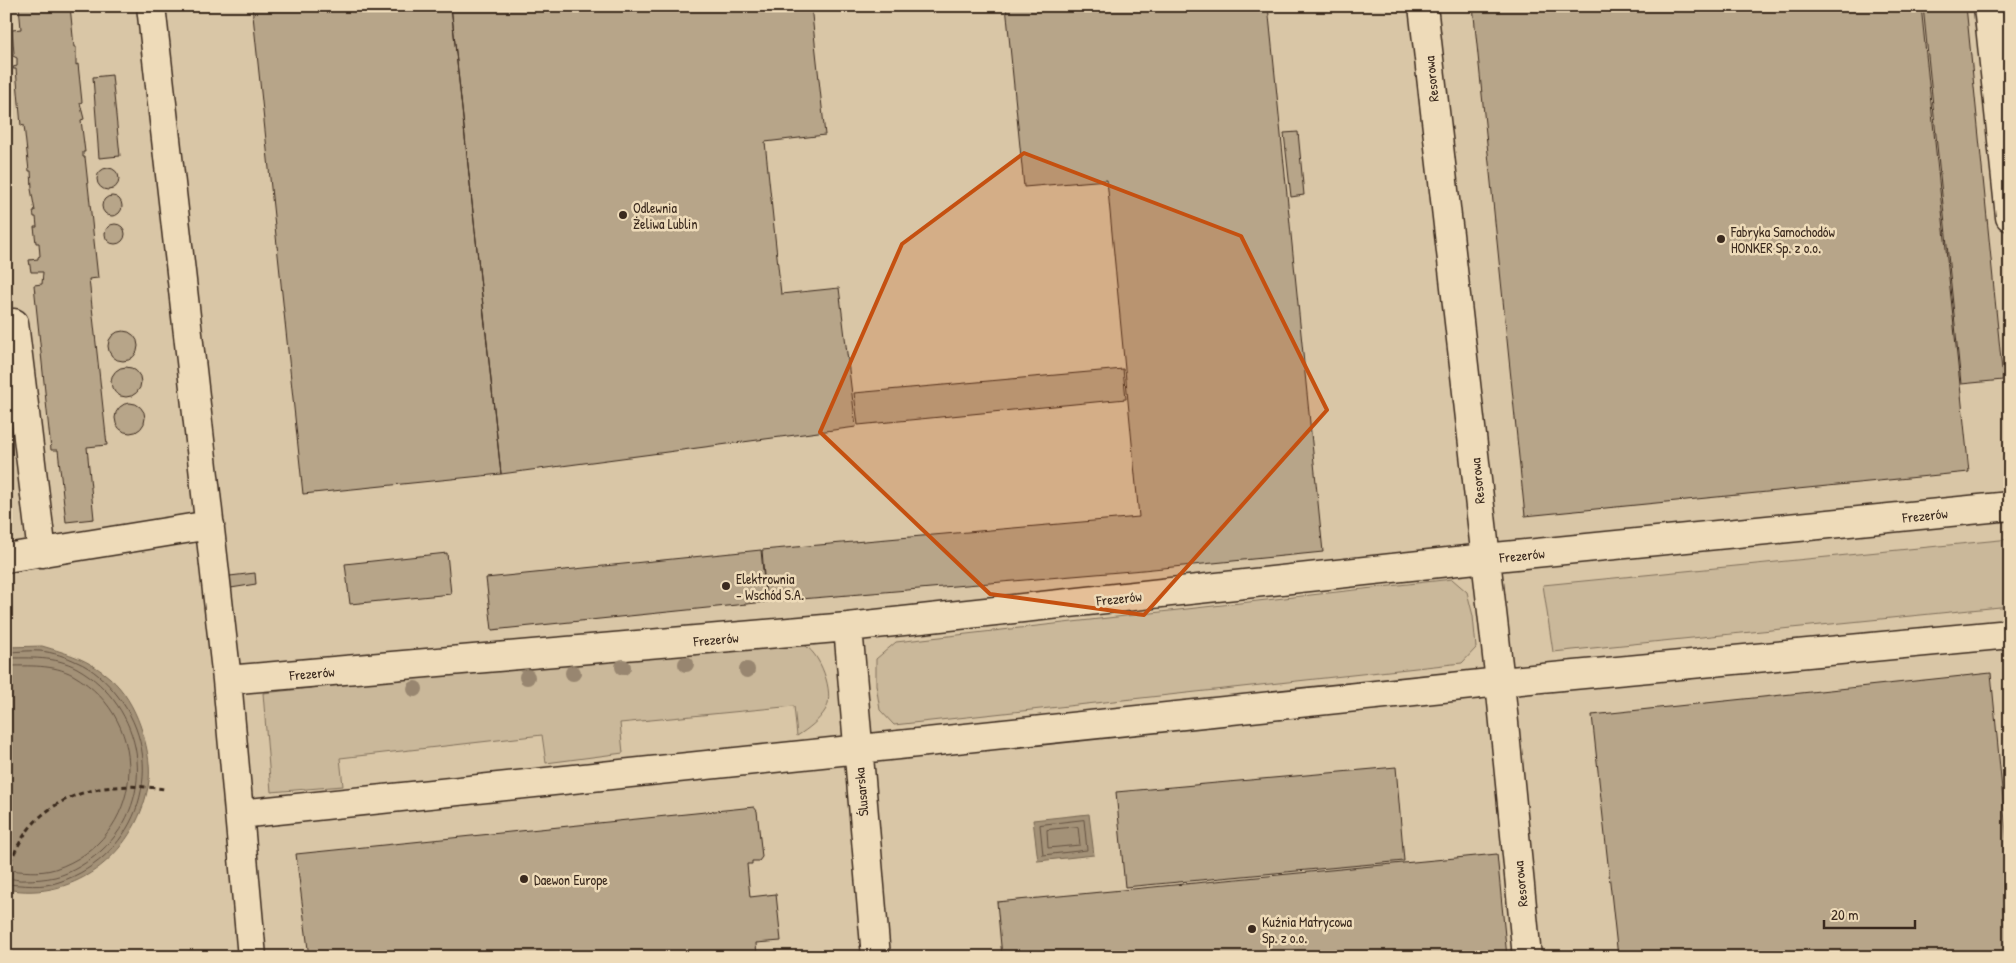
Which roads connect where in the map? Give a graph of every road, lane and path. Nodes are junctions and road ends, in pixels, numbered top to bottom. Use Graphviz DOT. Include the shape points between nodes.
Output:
graph roads {
  1 [pos="150,6"];
  2 [pos="1423,6"];
  3 [pos="1988,6"];
  4 [pos="2010,216"];
  5 [pos="6,324"];
  6 [pos="2010,506"];
  7 [pos="210,525"];
  8 [pos="42,552"];
  9 [pos="6,558"];
  10 [pos="1485,558"];
  11 [pos="848,627"];
  12 [pos="2010,634"];
  13 [pos="227,680"];
  14 [pos="1500,682"];
  15 [pos="858,750"];
  16 [pos="164,789"];
  17 [pos="240,814"];
  18 [pos="6,870"];
  19 [pos="252,957"];
  20 [pos="876,957"];
  21 [pos="1528,957"];
  1 -- 7 [label="lane"];
  2 -- 10 [label="lane, Resorowa"];
  3 -- 4 [label="lane"];
  5 -- 8 [label="lane" via="14,323"];
  6 -- 10 [label="lane, Frezerów"];
  7 -- 8 [label="lane"];
  7 -- 13 [label="lane"];
  8 -- 9 [label="lane"];
  10 -- 11 [label="lane, Frezerów"];
  10 -- 14 [label="lane, Resorowa"];
  11 -- 13 [label="lane, Frezerów"];
  11 -- 15 [label="lane, Ślusarska"];
  12 -- 14 [label="lane"];
  13 -- 17 [label="lane"];
  14 -- 15 [label="lane"];
  14 -- 21 [label="lane, Resorowa"];
  15 -- 17 [label="lane"];
  15 -- 20 [label="lane, Ślusarska"];
  16 -- 18 [label="path" via="109,787 79,794 63,802 34,824"];
  17 -- 19 [label="lane"];
}
